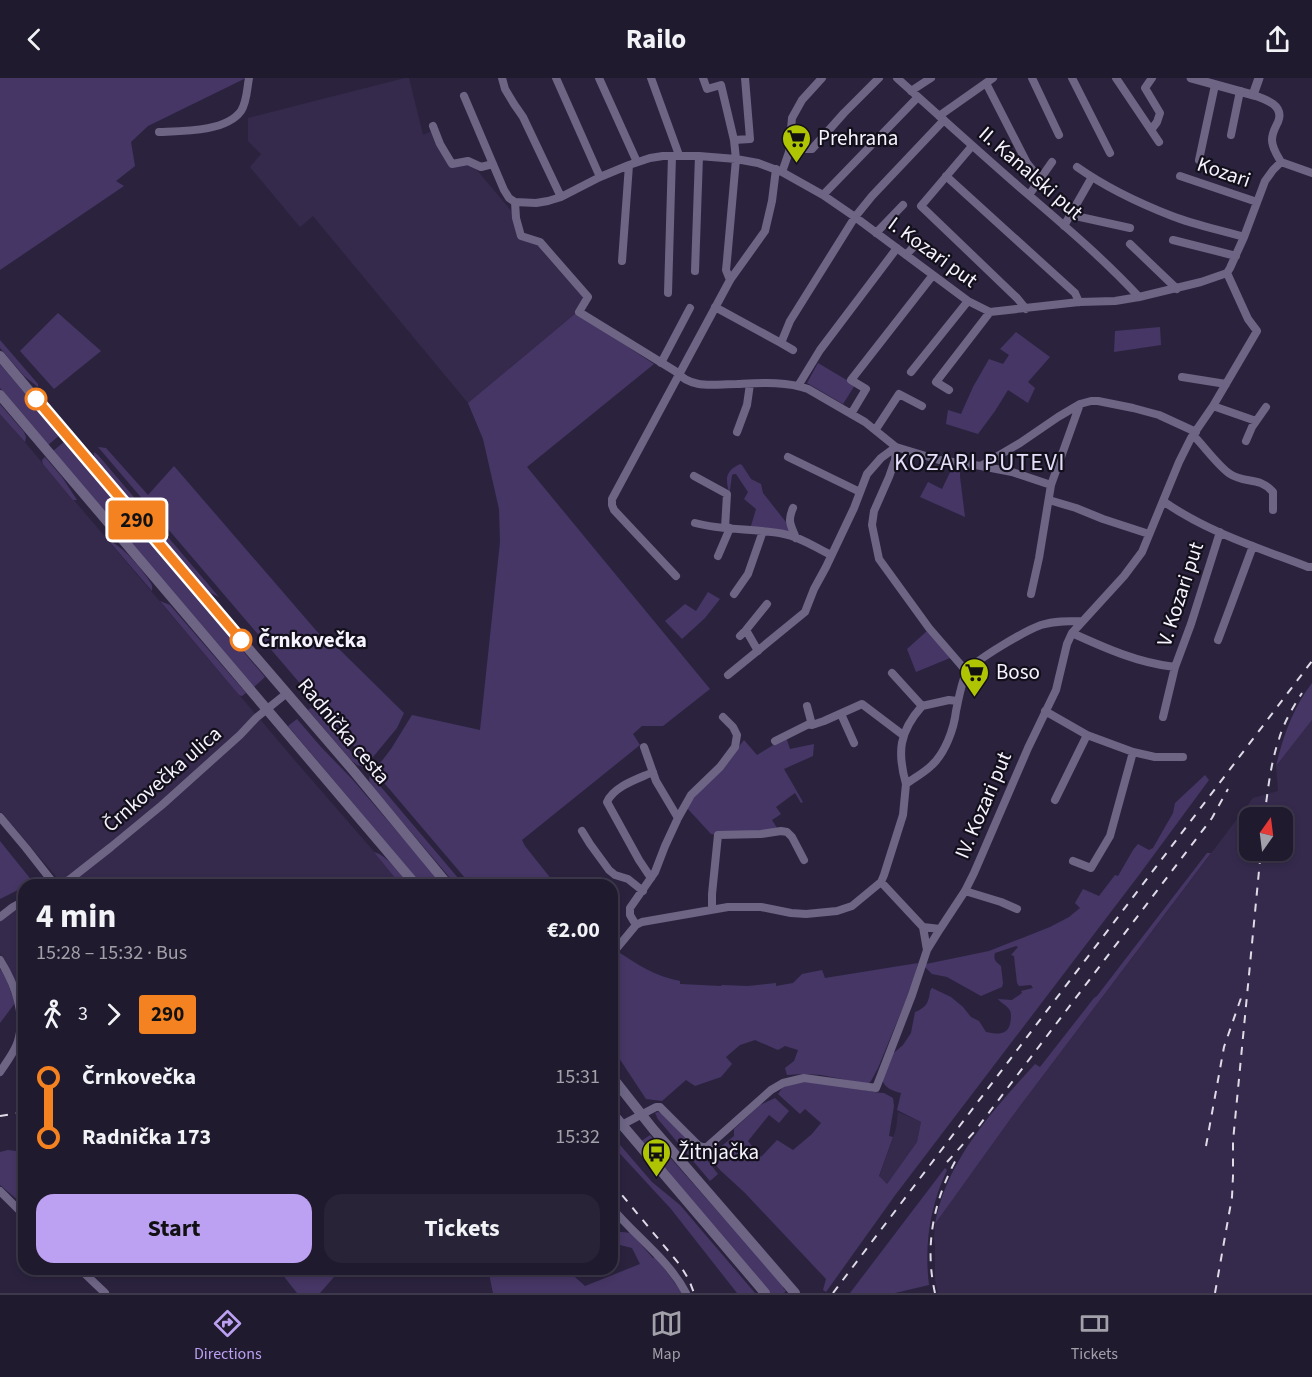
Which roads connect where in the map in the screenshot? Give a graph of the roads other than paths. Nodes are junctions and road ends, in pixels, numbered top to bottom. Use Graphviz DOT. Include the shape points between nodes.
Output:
graph roads {
  1 [pos="249,78"];
  2 [pos="502,78"];
  3 [pos="556,78"];
  4 [pos="599,78"];
  5 [pos="651,78"];
  6 [pos="703,78"];
  7 [pos="745,78"];
  8 [pos="822,78"];
  9 [pos="879,78"];
  10 [pos="897,78"];
  11 [pos="931,78"];
  12 [pos="1032,78"];
  13 [pos="1072,78"];
  14 [pos="1116,78"];
  15 [pos="1152,78"];
  16 [pos="1191,78"];
  17 [pos="1258,78"];
  18 [pos="990,80"];
  19 [pos="1215,85"];
  20 [pos="911,91"];
  21 [pos="1240,91"];
  22 [pos="1253,95"];
  23 [pos="464,96"];
  24 [pos="918,97"];
  25 [pos="941,118"];
  26 [pos="433,126"];
  27 [pos="1151,130"];
  28 [pos="159,132"];
  29 [pos="1059,135"];
  30 [pos="1230,135"];
  31 [pos="791,136"];
  32 [pos="734,140"];
  33 [pos="1159,142"];
  34 [pos="972,146"];
  35 [pos="1110,153"];
  36 [pos="676,156"];
  37 [pos="699,156"];
  38 [pos="736,159"];
  39 [pos="1199,160"];
  40 [pos="1052,162"];
  41 [pos="1281,162"];
  42 [pos="493,164"];
  43 [pos="633,164"];
  44 [pos="1077,167"];
  45 [pos="779,171"];
  46 [pos="1312,173"];
  47 [pos="946,176"];
  48 [pos="1180,176"];
  49 [pos="600,177"];
  50 [pos="1092,177"];
  51 [pos="1040,179"];
  52 [pos="823,195"];
  53 [pos="1029,195"];
  54 [pos="561,197"];
  55 [pos="515,202"];
  56 [pos="1257,202"];
  57 [pos="903,205"];
  58 [pos="1071,215"];
  59 [pos="855,217"];
  60 [pos="1064,226"];
  61 [pos="1130,228"];
  62 [pos="876,233"];
  63 [pos="1244,237"];
  64 [pos="1173,240"];
  65 [pos="919,241"];
  66 [pos="1130,244"];
  67 [pos="897,248"];
  68 [pos="906,255"];
  69 [pos="1236,256"];
  70 [pos="622,261"];
  71 [pos="695,271"];
  72 [pos="1227,273"];
  73 [pos="933,275"];
  74 [pos="730,280"];
  75 [pos="1177,289"];
  76 [pos="668,292"];
  77 [pos="1139,297"];
  78 [pos="968,301"];
  79 [pos="1079,302"];
  80 [pos="715,306"];
  81 [pos="690,308"];
  82 [pos="1026,309"];
  83 [pos="990,312"];
  84 [pos="781,343"];
  85 [pos="793,350"];
  86 [pos="0,356"];
  87 [pos="661,363"];
  88 [pos="911,372"];
  89 [pos="678,375"];
  90 [pos="1182,378"];
  91 [pos="750,384"];
  92 [pos="1226,384"];
  93 [pos="798,386"];
  94 [pos="949,390"];
  95 [pos="0,395"];
  96 [pos="1080,404"];
  97 [pos="921,406"];
  98 [pos="1213,406"];
  99 [pos="1266,407"];
  100 [pos="851,414"];
  101 [pos="1256,421"];
  102 [pos="876,429"];
  103 [pos="737,432"];
  104 [pos="1195,434"];
  105 [pos="1246,441"];
  106 [pos="896,447"];
  107 [pos="788,457"];
  108 [pos="981,466"];
  109 [pos="694,477"];
  110 [pos="1051,485"];
  111 [pos="860,492"];
  112 [pos="1049,500"];
  113 [pos="1163,501"];
  114 [pos="793,508"];
  115 [pos="1273,510"];
  116 [pos="695,523"];
  117 [pos="728,528"];
  118 [pos="763,531"];
  119 [pos="1220,532"];
  120 [pos="1149,534"];
  121 [pos="796,538"];
  122 [pos="1253,546"];
  123 [pos="831,555"];
  124 [pos="718,556"];
  125 [pos="1312,567"];
  126 [pos="676,576"];
  127 [pos="734,594"];
  128 [pos="1031,594"];
  129 [pos="767,604"];
  130 [pos="1082,621"];
  131 [pos="1072,633"];
  132 [pos="1218,640"];
  133 [pos="758,651"];
  134 [pos="1175,667"];
  135 [pos="967,672"];
  136 [pos="892,673"];
  137 [pos="728,675"];
  138 [pos="287,693"];
  139 [pos="957,701"];
  140 [pos="807,706"];
  141 [pos="922,706"];
  142 [pos="268,710"];
  143 [pos="1045,711"];
  144 [pos="841,714"];
  145 [pos="723,717"];
  146 [pos="1163,717"];
  147 [pos="812,725"];
  148 [pos="903,735"];
  149 [pos="1087,735"];
  150 [pos="775,741"];
  151 [pos="854,743"];
  152 [pos="644,747"];
  153 [pos="1133,752"];
  154 [pos="1183,757"];
  155 [pos="653,772"];
  156 [pos="906,784"];
  157 [pos="1055,800"];
  158 [pos="0,817"];
  159 [pos="678,818"];
  160 [pos="582,831"];
  161 [pos="804,860"];
  162 [pos="1073,861"];
  163 [pos="651,878"];
  164 [pos="51,879"];
  165 [pos="70,879"];
  166 [pos="411,879"];
  167 [pos="443,879"];
  168 [pos="881,882"];
  169 [pos="643,891"];
  170 [pos="965,891"];
  171 [pos="18,904"];
  172 [pos="712,909"];
  173 [pos="1017,909"];
  174 [pos="0,917"];
  175 [pos="636,925"];
  176 [pos="923,927"];
  177 [pos="940,929"];
  178 [pos="618,947"];
  179 [pos="927,950"];
  180 [pos="0,960"];
  181 [pos="18,1000"];
  182 [pos="18,1040"];
  183 [pos="0,1072"];
  184 [pos="618,1084"];
  185 [pos="642,1114"];
  186 [pos="618,1126"];
  187 [pos="618,1128"];
  188 [pos="0,1191"];
  189 [pos="18,1209"];
  190 [pos="618,1214"];
  191 [pos="86,1275"];
  192 [pos="792,1290"];
  193 [pos="105,1293"];
  194 [pos="686,1293"];
  195 [pos="765,1293"];
  1 -- 28 [label="street" via="241,111 225,123 189,131"];
  2 -- 54 [label="street"];
  3 -- 49 [label="street"];
  4 -- 43 [label="street"];
  5 -- 36 [label="street"];
  6 -- 32 [label="street" via="707,89 721,85"];
  7 -- 32 [label="street" via="750,139"];
  8 -- 31 [label="street" via="792,118"];
  9 -- 31 [label="street" via="812,149"];
  10 -- 20 [label="street, II. Kanalski put"];
  11 -- 20 [label="street"];
  12 -- 29 [label="street"];
  13 -- 35 [label="street"];
  14 -- 27 [label="street"];
  15 -- 27 [label="street" via="1145,88 1160,113"];
  16 -- 19 [label="street, Kozari"];
  17 -- 22 [label="street"];
  18 -- 25 [label="street"];
  18 -- 51 [label="street" via="1027,163"];
  19 -- 21 [label="street, Kozari"];
  19 -- 39 [label="street, Kozari"];
  20 -- 24 [label="street, II. Kanalski put"];
  21 -- 22 [label="street, Kozari"];
  21 -- 30 [label="street, Kozari"];
  22 -- 41 [label="street, Kozari" via="1265,98 1278,109 1272,142"];
  23 -- 42 [label="street"];
  24 -- 25 [label="street, II. Kanalski put"];
  24 -- 52 [label="street"];
  25 -- 34 [label="street, II. Kanalski put"];
  25 -- 59 [label="street"];
  26 -- 42 [label="street" via="452,164"];
  27 -- 33 [label="street"];
  31 -- 45 [label="street" via="789,152"];
  32 -- 38 [label="street"];
  34 -- 47 [label="street"];
  34 -- 53 [label="street, II. Kanalski put"];
  36 -- 37 [label="street, I. Kozari put"];
  36 -- 43 [label="street, I. Kozari put"];
  36 -- 76 [label="street"];
  37 -- 38 [label="street, I. Kozari put"];
  37 -- 71 [label="street"];
  38 -- 45 [label="street, I. Kozari put"];
  38 -- 74 [label="street" via="726,270"];
  40 -- 51 [label="street"];
  41 -- 46 [label="street, Kozari"];
  41 -- 56 [label="street" via="1265,181"];
  42 -- 55 [label="street" via="504,190"];
  43 -- 49 [label="street, I. Kozari put"];
  43 -- 70 [label="street"];
  44 -- 50 [label="street"];
  45 -- 52 [label="street, I. Kozari put"];
  45 -- 74 [label="street" via="765,231"];
  47 -- 79 [label="street" via="1075,293"];
  47 -- 82 [label="street" via="921,206"];
  48 -- 56 [label="street, Kozari"];
  49 -- 54 [label="street, I. Kozari put"];
  50 -- 58 [label="street"];
  50 -- 63 [label="street" via="1174,217"];
  51 -- 53 [label="street"];
  52 -- 59 [label="street, I. Kozari put"];
  53 -- 60 [label="street, II. Kanalski put"];
  54 -- 55 [label="street, I. Kozari put" via="536,203"];
  55 -- 87 [label="street" via="521,236 540,242 588,297 579,312"];
  56 -- 63 [label="street"];
  57 -- 62 [label="street"];
  58 -- 60 [label="street"];
  58 -- 61 [label="street"];
  59 -- 62 [label="street, I. Kozari put"];
  59 -- 84 [label="street" via="790,321"];
  60 -- 77 [label="street, II. Kanalski put"];
  62 -- 67 [label="street, I. Kozari put"];
  63 -- 69 [label="street"];
  64 -- 69 [label="street"];
  65 -- 68 [label="street"];
  66 -- 75 [label="street"];
  67 -- 68 [label="street, I. Kozari put"];
  67 -- 93 [label="street" via="825,343"];
  68 -- 73 [label="street, I. Kozari put"];
  69 -- 72 [label="street"];
  72 -- 75 [label="street, I. Kozari put"];
  72 -- 92 [label="street, IV. Kozari put" via="1257,331"];
  73 -- 78 [label="street, I. Kozari put"];
  73 -- 100 [label="street" via="851,380 866,389"];
  74 -- 80 [label="street"];
  75 -- 77 [label="street, I. Kozari put"];
  77 -- 79 [label="street, I. Kozari put"];
  78 -- 83 [label="street, I. Kozari put"];
  78 -- 88 [label="street"];
  79 -- 82 [label="street, I. Kozari put"];
  80 -- 84 [label="street"];
  80 -- 89 [label="street"];
  81 -- 87 [label="street"];
  82 -- 83 [label="street, I. Kozari put"];
  83 -- 94 [label="street" via="936,382"];
  84 -- 85 [label="street"];
  86 -- 138 [label="main road, Radnička cesta"];
  87 -- 89 [label="street"];
  89 -- 91 [label="street" via="704,386"];
  89 -- 126 [label="street" via="615,492 612,505"];
  90 -- 92 [label="street"];
  91 -- 93 [label="street"];
  91 -- 103 [label="street"];
  92 -- 98 [label="street, IV. Kozari put"];
  93 -- 100 [label="street"];
  95 -- 142 [label="main road, Radnička cesta"];
  96 -- 104 [label="street" via="1098,401 1133,408 1159,415"];
  96 -- 108 [label="street"];
  96 -- 110 [label="street"];
  97 -- 102 [label="street" via="899,394"];
  98 -- 101 [label="street"];
  98 -- 104 [label="street, IV. Kozari put"];
  99 -- 101 [label="street"];
  100 -- 102 [label="street"];
  101 -- 105 [label="street"];
  102 -- 106 [label="street"];
  104 -- 113 [label="street, IV. Kozari put"];
  104 -- 115 [label="street" via="1232,475 1267,485 1273,492"];
  106 -- 108 [label="street" via="939,460"];
  106 -- 111 [label="street" via="867,474"];
  106 -- 135 [label="street" via="895,460 874,511 872,525 879,559"];
  107 -- 111 [label="street"];
  108 -- 110 [label="street"];
  109 -- 117 [label="street" via="727,494"];
  110 -- 112 [label="street"];
  111 -- 123 [label="street"];
  112 -- 120 [label="street"];
  112 -- 128 [label="street"];
  113 -- 119 [label="street, V. Kozari put"];
  113 -- 120 [label="street, IV. Kozari put"];
  114 -- 121 [label="street" via="789,516"];
  116 -- 117 [label="street"];
  117 -- 118 [label="street"];
  117 -- 124 [label="street"];
  118 -- 121 [label="street"];
  118 -- 127 [label="street" via="747,574"];
  119 -- 122 [label="street, V. Kozari put"];
  119 -- 134 [label="street, V. Kozari put"];
  120 -- 130 [label="street, IV. Kozari put" via="1130,569"];
  121 -- 123 [label="street"];
  122 -- 125 [label="street, V. Kozari put"];
  122 -- 132 [label="street"];
  123 -- 133 [label="street" via="805,612"];
  129 -- 133 [label="street" via="743,633"];
  130 -- 131 [label="street, IV. Kozari put"];
  130 -- 135 [label="street" via="1041,626 977,661"];
  131 -- 134 [label="street, V. Kozari put" via="1133,658"];
  131 -- 143 [label="street, IV. Kozari put" via="1060,680"];
  133 -- 137 [label="street"];
  134 -- 146 [label="street, V. Kozari put"];
  135 -- 139 [label="street"];
  136 -- 141 [label="street"];
  138 -- 142 [label="street, Črnkovečka ulica"];
  138 -- 167 [label="main road, Radnička cesta"];
  139 -- 141 [label="street"];
  139 -- 156 [label="street" via="953,726 938,759"];
  140 -- 147 [label="street"];
  141 -- 148 [label="street"];
  142 -- 165 [label="street, Črnkovečka ulica" via="162,805"];
  142 -- 166 [label="main road, Radnička cesta"];
  143 -- 149 [label="street"];
  143 -- 170 [label="street, IV. Kozari put"];
  144 -- 147 [label="street"];
  144 -- 148 [label="street" via="862,704"];
  144 -- 151 [label="street"];
  145 -- 159 [label="street" via="737,735 735,747 691,795"];
  147 -- 150 [label="street"];
  148 -- 156 [label="street" via="901,766"];
  149 -- 153 [label="street"];
  149 -- 157 [label="street"];
  152 -- 155 [label="street"];
  153 -- 154 [label="street" via="1155,758"];
  153 -- 162 [label="street" via="1110,836 1091,868"];
  155 -- 159 [label="street"];
  155 -- 163 [label="street" via="627,783 607,802"];
  156 -- 168 [label="street" via="899,831"];
  158 -- 164 [label="street, Črnkovečka ulica"];
  159 -- 163 [label="street"];
  160 -- 169 [label="street" via="609,870"];
  161 -- 172 [label="street" via="787,832 718,835"];
  163 -- 169 [label="street"];
  168 -- 172 [label="street" via="852,906 837,911 806,914 753,906"];
  168 -- 176 [label="street"];
  169 -- 175 [label="street" via="630,908"];
  170 -- 173 [label="street"];
  170 -- 177 [label="street, IV. Kozari put"];
  171 -- 174 [label="street"];
  172 -- 175 [label="street"];
  175 -- 178 [label="street"];
  176 -- 177 [label="street"];
  176 -- 179 [label="street"];
  177 -- 179 [label="street, IV. Kozari put"];
  179 -- 185 [label="street, IV. Kozari put" via="876,1088 804,1078 783,1083 707,1147 698,1145 660,1107"];
  180 -- 181 [label="street"];
  182 -- 183 [label="street"];
  184 -- 185 [label="main road"];
  185 -- 186 [label="street"];
  185 -- 192 [label="main road"];
  187 -- 195 [label="main road"];
  188 -- 189 [label="street"];
  190 -- 194 [label="street" via="658,1255"];
  191 -- 193 [label="street"];
}
